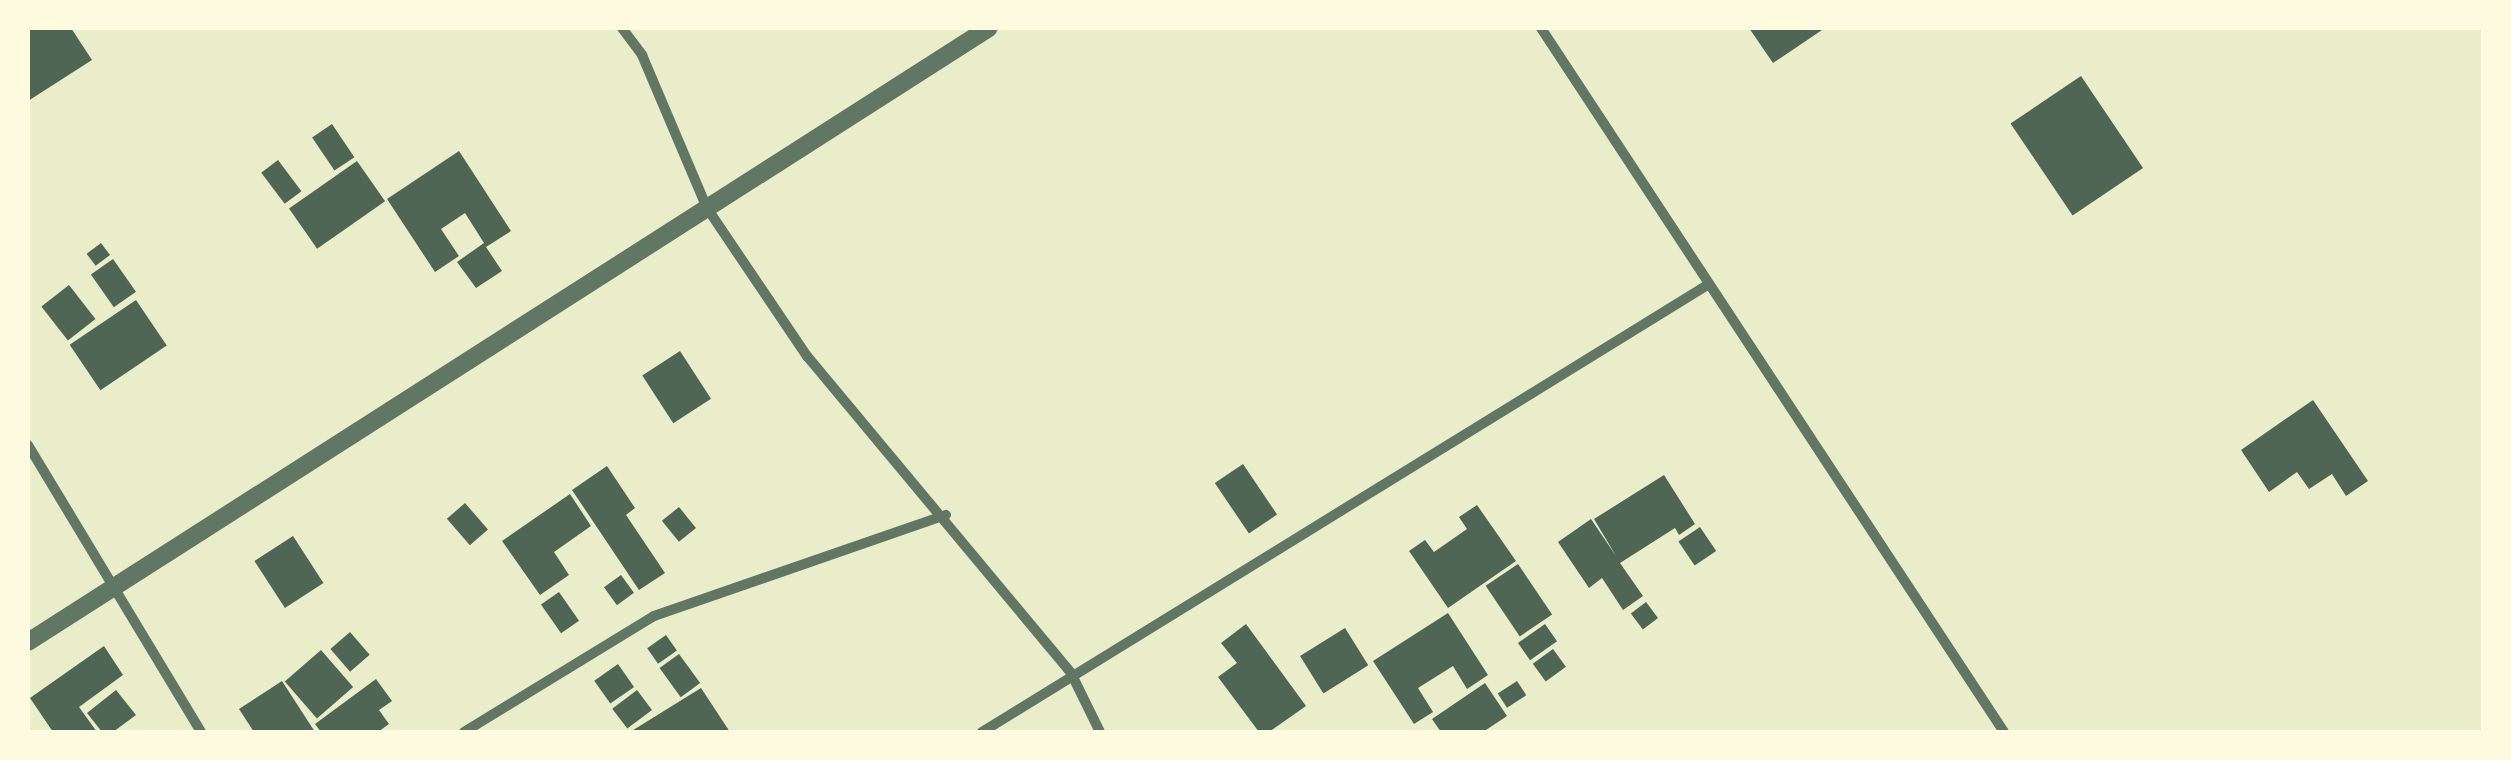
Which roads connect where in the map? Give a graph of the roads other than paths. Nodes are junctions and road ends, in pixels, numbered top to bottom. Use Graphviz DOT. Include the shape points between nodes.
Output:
graph roads {
  1 [pos="622,28"];
  2 [pos="989,28"];
  3 [pos="1541,28"];
  4 [pos="707,208"];
  5 [pos="1709,284"];
  6 [pos="28,445"];
  7 [pos="946,516"];
  8 [pos="116,586"];
  9 [pos="28,642"];
  10 [pos="1071,674"];
  11 [pos="201,732"];
  12 [pos="464,732"];
  13 [pos="982,732"];
  14 [pos="1100,732"];
  15 [pos="2004,732"];
  1 -- 4 [label="street" via="642,55"];
  2 -- 4 [label="street"];
  3 -- 5 [label="street"];
  4 -- 7 [label="street" via="807,356"];
  4 -- 8 [label="street"];
  5 -- 10 [label="street"];
  5 -- 15 [label="street"];
  6 -- 8 [label="street"];
  7 -- 10 [label="street"];
  7 -- 12 [label="street" via="654,616"];
  8 -- 9 [label="street"];
  8 -- 11 [label="street"];
  10 -- 13 [label="street"];
  10 -- 14 [label="street"];
}
